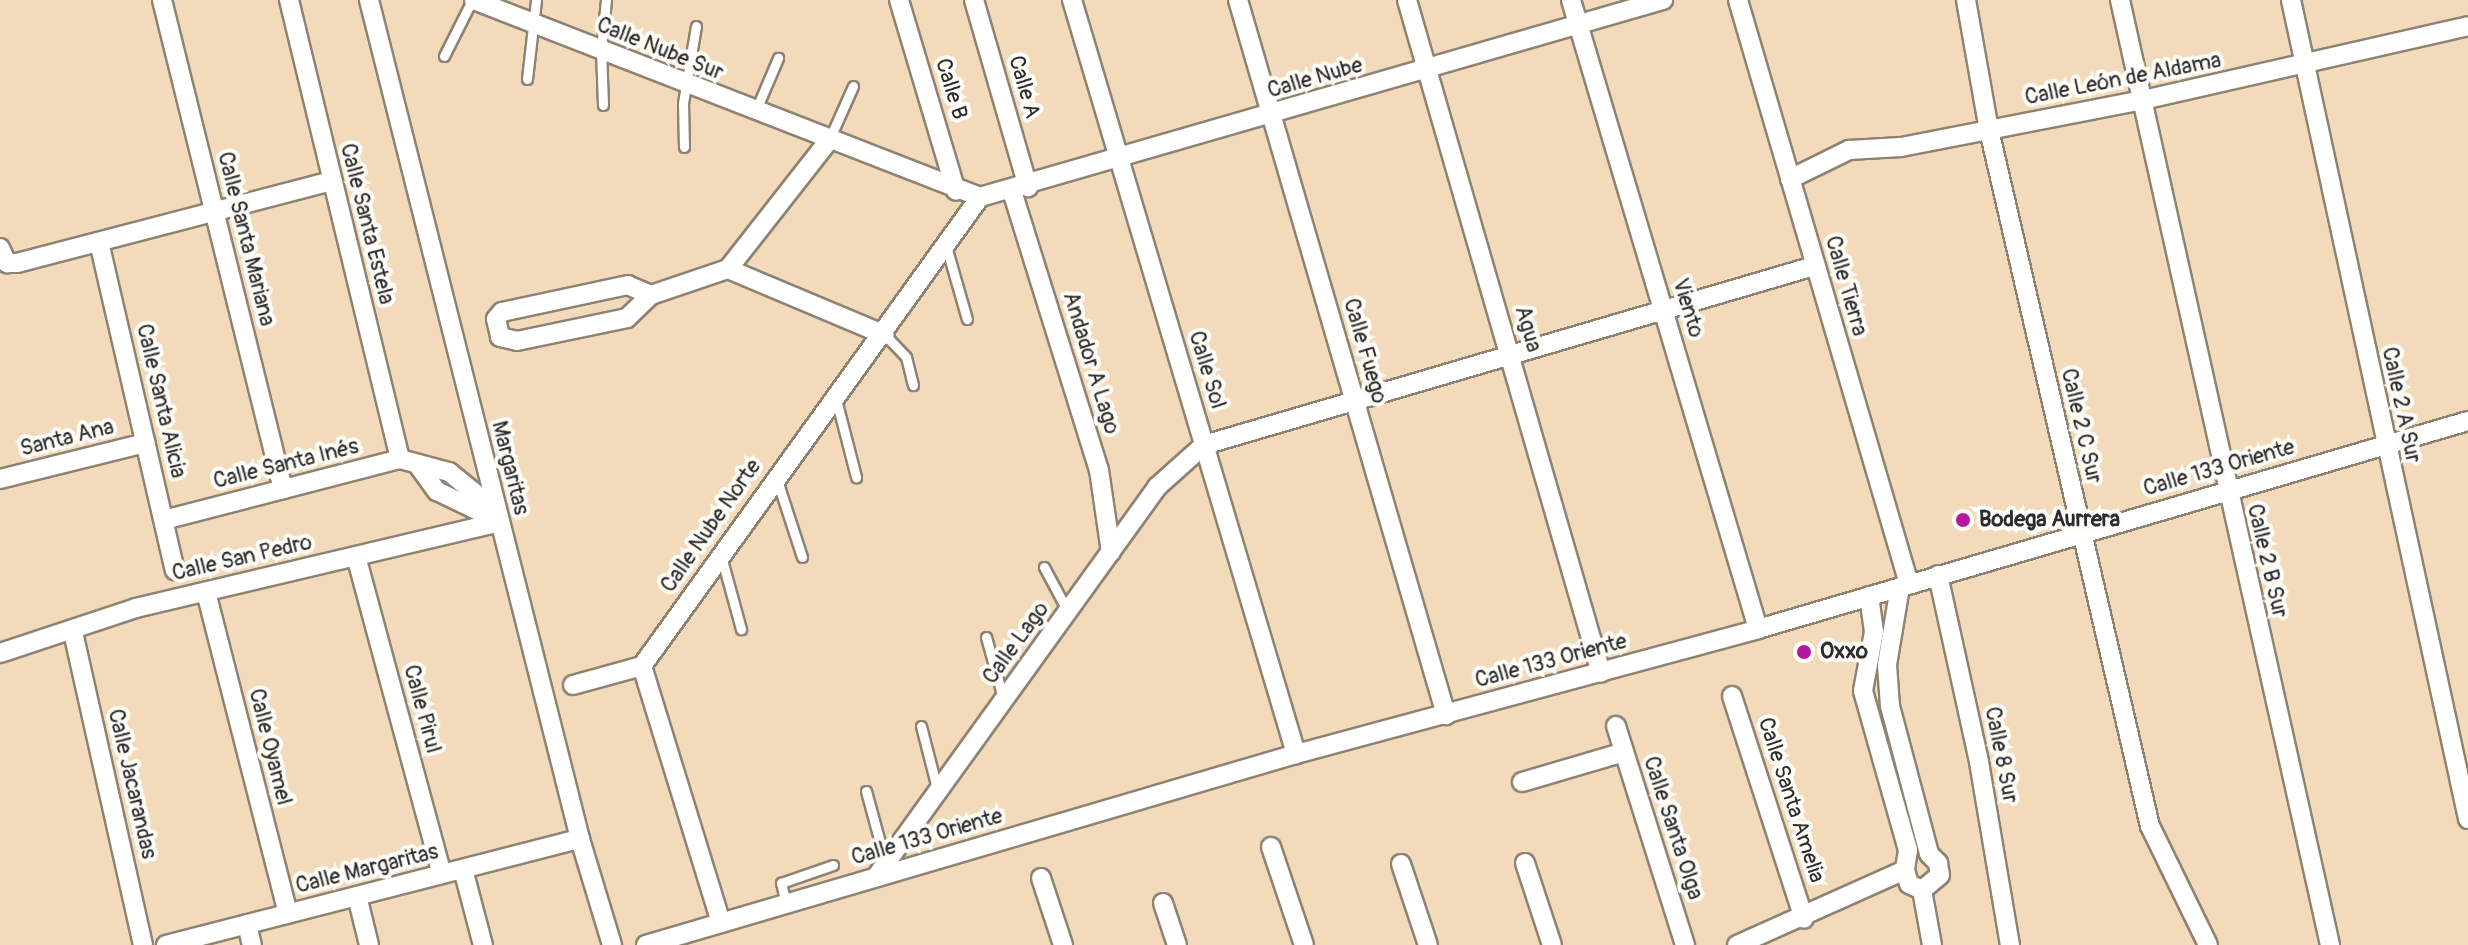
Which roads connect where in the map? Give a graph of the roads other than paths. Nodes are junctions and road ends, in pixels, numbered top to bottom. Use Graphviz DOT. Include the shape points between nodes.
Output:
graph roads {
  1 [pos="162,0"];
  2 [pos="289,0"];
  3 [pos="369,0"];
  4 [pos="473,0"];
  5 [pos="536,0"];
  6 [pos="606,0"];
  7 [pos="899,0"];
  8 [pos="974,0"];
  9 [pos="1072,0"];
  10 [pos="1238,0"];
  11 [pos="1407,0"];
  12 [pos="1571,0"];
  13 [pos="1663,0"];
  14 [pos="1738,0"];
  15 [pos="1966,0"];
  16 [pos="2120,0"];
  17 [pos="2291,0"];
  18 [pos="534,25"];
  19 [pos="1579,25"];
  20 [pos="696,26"];
  21 [pos="2468,26"];
  22 [pos="601,50"];
  23 [pos="444,56"];
  24 [pos="778,58"];
  25 [pos="2305,64"];
  26 [pos="1427,69"];
  27 [pos="527,79"];
  28 [pos="686,86"];
  29 [pos="853,86"];
  30 [pos="2143,100"];
  31 [pos="603,105"];
  32 [pos="755,112"];
  33 [pos="1272,115"];
  34 [pos="1989,130"];
  35 [pos="829,140"];
  36 [pos="684,147"];
  37 [pos="1119,160"];
  38 [pos="1790,179"];
  39 [pos="332,181"];
  40 [pos="1020,189"];
  41 [pos="956,191"];
  42 [pos="980,197"];
  43 [pos="214,212"];
  44 [pos="99,242"];
  45 [pos="946,246"];
  46 [pos="3,255"];
  47 [pos="1814,266"];
  48 [pos="728,269"];
  49 [pos="651,295"];
  50 [pos="1664,311"];
  51 [pos="967,319"];
  52 [pos="885,335"];
  53 [pos="1510,356"];
  54 [pos="913,385"];
  55 [pos="835,396"];
  56 [pos="1355,402"];
  57 [pos="2468,421"];
  58 [pos="146,443"];
  59 [pos="1204,445"];
  60 [pos="2385,445"];
  61 [pos="400,459"];
  62 [pos="776,477"];
  63 [pos="856,477"];
  64 [pos="0,479"];
  65 [pos="283,489"];
  66 [pos="2226,491"];
  67 [pos="498,516"];
  68 [pos="164,520"];
  69 [pos="2081,533"];
  70 [pos="1111,552"];
  71 [pos="720,555"];
  72 [pos="356,556"];
  73 [pos="802,557"];
  74 [pos="1044,567"];
  75 [pos="175,570"];
  76 [pos="1938,575"];
  77 [pos="1904,586"];
  78 [pos="206,592"];
  79 [pos="1869,596"];
  80 [pos="1068,612"];
  81 [pos="741,629"];
  82 [pos="1758,629"];
  83 [pos="73,632"];
  84 [pos="986,637"];
  85 [pos="0,653"];
  86 [pos="642,666"];
  87 [pos="1601,673"];
  88 [pos="1864,678"];
  89 [pos="1887,679"];
  90 [pos="573,685"];
  91 [pos="1732,696"];
  92 [pos="1004,701"];
  93 [pos="1446,715"];
  94 [pos="921,726"];
  95 [pos="1616,726"];
  96 [pos="1624,752"];
  97 [pos="1296,754"];
  98 [pos="1522,782"];
  99 [pos="866,791"];
  100 [pos="938,792"];
  101 [pos="2468,819"];
  102 [pos="580,839"];
  103 [pos="1271,847"];
  104 [pos="1525,863"];
  105 [pos="1401,864"];
  106 [pos="833,865"];
  107 [pos="463,869"];
  108 [pos="881,870"];
  109 [pos="1905,870"];
  110 [pos="442,874"];
  111 [pos="1041,878"];
  112 [pos="1928,888"];
  113 [pos="357,896"];
  114 [pos="1163,903"];
  115 [pos="786,904"];
  116 [pos="288,914"];
  117 [pos="1804,919"];
  118 [pos="721,923"];
  119 [pos="247,924"];
  120 [pos="143,945"];
  121 [pos="166,945"];
  122 [pos="252,945"];
  123 [pos="369,945"];
  124 [pos="483,945"];
  125 [pos="612,945"];
  126 [pos="646,945"];
  127 [pos="1063,945"];
  128 [pos="1177,945"];
  129 [pos="1304,945"];
  130 [pos="1428,945"];
  131 [pos="1552,945"];
  132 [pos="1685,945"];
  133 [pos="1737,945"];
  134 [pos="1932,945"];
  135 [pos="2010,945"];
  136 [pos="2208,945"];
  137 [pos="2330,945"];
  1 -- 43 [label="street, Calle Santa Mariana"];
  2 -- 39 [label="street, Calle Santa Estela"];
  3 -- 67 [label="street, Margaritas"];
  4 -- 18 [label="street, Calle Nube Sur"];
  4 -- 23 [label="lane"];
  5 -- 18 [label="lane"];
  6 -- 22 [label="lane"];
  7 -- 41 [label="street, Calle B"];
  8 -- 40 [label="street, Calle A"];
  9 -- 37 [label="street, Calle Sol"];
  10 -- 33 [label="street, Calle Fuego"];
  11 -- 26 [label="street, Agua"];
  12 -- 19 [label="street, Viento"];
  13 -- 19 [label="street, Calle Nube"];
  14 -- 38 [label="street, Calle Tierra"];
  15 -- 34 [label="street, Calle 2 C Sur"];
  16 -- 30 [label="street, Calle 2 B Sur"];
  17 -- 25 [label="street, Calle 2 A Sur"];
  18 -- 22 [label="street, Calle Nube Sur"];
  18 -- 27 [label="lane"];
  19 -- 26 [label="street, Calle Nube"];
  19 -- 50 [label="street, Viento"];
  20 -- 28 [label="lane"];
  21 -- 25 [label="street, Calle León de Aldama"];
  22 -- 28 [label="street, Calle Nube Sur"];
  22 -- 31 [label="lane"];
  24 -- 32 [label="lane"];
  25 -- 30 [label="street, Calle León de Aldama"];
  25 -- 60 [label="street, Calle 2 A Sur"];
  26 -- 33 [label="street, Calle Nube"];
  26 -- 53 [label="street, Agua"];
  28 -- 32 [label="street, Calle Nube Sur"];
  28 -- 36 [label="lane"];
  29 -- 35 [label="lane"];
  30 -- 34 [label="street, Calle León de Aldama"];
  30 -- 66 [label="street, Calle 2 B Sur"];
  32 -- 35 [label="street, Calle Nube Sur"];
  33 -- 37 [label="street, Calle Nube"];
  33 -- 56 [label="street, Calle Fuego"];
  34 -- 38 [label="street, Calle León de Aldama" via="1901,147 1849,150"];
  34 -- 69 [label="street, Calle 2 C Sur"];
  35 -- 41 [label="street, Calle Nube Sur"];
  35 -- 48 [label="street"];
  37 -- 40 [label="street, Calle Nube"];
  37 -- 59 [label="street, Calle Sol"];
  38 -- 47 [label="street, Calle Tierra"];
  39 -- 43 [label="street"];
  39 -- 61 [label="street, Calle Santa Estela"];
  40 -- 42 [label="street, Calle Nube"];
  40 -- 70 [label="street, Andador A Lago" via="1099,470"];
  41 -- 42 [label="street, Calle Nube Sur"];
  42 -- 45 [label="street, Calle Nube Norte"];
  43 -- 44 [label="street"];
  43 -- 65 [label="street, Calle Santa Mariana"];
  44 -- 46 [label="street"];
  44 -- 58 [label="street, Calle Santa Alicia"];
  45 -- 51 [label="lane"];
  45 -- 52 [label="street, Calle Nube Norte"];
  47 -- 50 [label="street"];
  47 -- 77 [label="street, Calle Tierra"];
  48 -- 49 [label="street"];
  48 -- 52 [label="street"];
  49 -- 49 [label="street" via="627,318 517,341 500,337 496,319 502,312 628,285"];
  50 -- 53 [label="street"];
  50 -- 82 [label="street, Viento"];
  52 -- 54 [label="lane" via="906,357"];
  52 -- 55 [label="street, Calle Nube Norte"];
  53 -- 56 [label="street"];
  53 -- 87 [label="street, Agua"];
  55 -- 62 [label="street, Calle Nube Norte"];
  55 -- 63 [label="lane"];
  56 -- 59 [label="street"];
  56 -- 93 [label="street, Calle Fuego"];
  57 -- 60 [label="street, Calle 133 Oriente"];
  58 -- 64 [label="street, Santa Ana"];
  58 -- 68 [label="street, Calle Santa Alicia"];
  59 -- 70 [label="street, Calle Lago" via="1157,487"];
  59 -- 97 [label="street, Calle Sol"];
  60 -- 66 [label="street, Calle 133 Oriente"];
  60 -- 101 [label="street, Calle 2 A Sur"];
  61 -- 65 [label="street, Calle Santa Inés"];
  61 -- 67 [label="street" via="420,468 437,491"];
  62 -- 71 [label="street, Calle Nube Norte"];
  62 -- 73 [label="lane"];
  65 -- 68 [label="street, Calle Santa Inés"];
  66 -- 69 [label="street, Calle 133 Oriente"];
  66 -- 137 [label="street, Calle 2 B Sur"];
  67 -- 72 [label="street, Calle San Pedro"];
  67 -- 102 [label="street, Margaritas"];
  68 -- 75 [label="street, Calle Santa Alicia"];
  69 -- 76 [label="street, Calle 133 Oriente"];
  69 -- 136 [label="street, Calle 2 C Sur" via="2153,834"];
  70 -- 80 [label="street, Calle Lago"];
  71 -- 81 [label="lane"];
  71 -- 86 [label="street, Calle Nube Norte"];
  72 -- 78 [label="street, Calle San Pedro"];
  72 -- 110 [label="street, Calle Pirul"];
  74 -- 80 [label="lane"];
  76 -- 77 [label="street, Calle 133 Oriente"];
  76 -- 135 [label="street, Calle 8 Sur" via="1979,762"];
  77 -- 79 [label="street, Calle 133 Oriente"];
  77 -- 89 [label="street"];
  78 -- 83 [label="street, Calle San Pedro" via="136,608"];
  78 -- 116 [label="street, Calle Oyamel"];
  79 -- 82 [label="street, Calle 133 Oriente"];
  79 -- 88 [label="street" via="1874,632"];
  80 -- 92 [label="street, Calle Lago"];
  82 -- 87 [label="street, Calle 133 Oriente"];
  83 -- 85 [label="street, Calle San Pedro"];
  83 -- 120 [label="street, Calle Jacarandas"];
  84 -- 92 [label="lane"];
  86 -- 90 [label="street"];
  86 -- 118 [label="street"];
  87 -- 93 [label="street, Calle 133 Oriente"];
  88 -- 89 [label="street"];
  88 -- 109 [label="street" via="1864,702 1908,850"];
  89 -- 112 [label="street" via="1929,854 1940,868"];
  91 -- 117 [label="street, Calle Santa Amelia"];
  92 -- 100 [label="street, Calle Lago"];
  93 -- 97 [label="street, Calle 133 Oriente"];
  94 -- 100 [label="lane"];
  95 -- 96 [label="street, Calle Santa Olga"];
  96 -- 98 [label="street"];
  96 -- 132 [label="street, Calle Santa Olga"];
  97 -- 108 [label="street, Calle 133 Oriente"];
  99 -- 108 [label="lane"];
  100 -- 108 [label="street, Calle Lago"];
  102 -- 107 [label="street, Calle Margaritas"];
  102 -- 125 [label="street, Margaritas"];
  103 -- 129 [label="street"];
  104 -- 131 [label="street"];
  105 -- 130 [label="street"];
  106 -- 115 [label="lane" via="781,883"];
  107 -- 110 [label="street, Calle Margaritas"];
  107 -- 124 [label="street"];
  108 -- 115 [label="street, Calle 133 Oriente"];
  109 -- 112 [label="street" via="1909,884"];
  109 -- 117 [label="street"];
  110 -- 113 [label="street, Calle Margaritas"];
  111 -- 127 [label="street"];
  112 -- 134 [label="street"];
  113 -- 116 [label="street, Calle Margaritas"];
  113 -- 123 [label="street"];
  114 -- 128 [label="street"];
  115 -- 118 [label="street, Calle 133 Oriente"];
  116 -- 119 [label="street, Calle Margaritas"];
  117 -- 133 [label="street"];
  118 -- 126 [label="street, Calle 133 Oriente"];
  119 -- 121 [label="street, Calle Margaritas"];
  119 -- 122 [label="street"];
}
